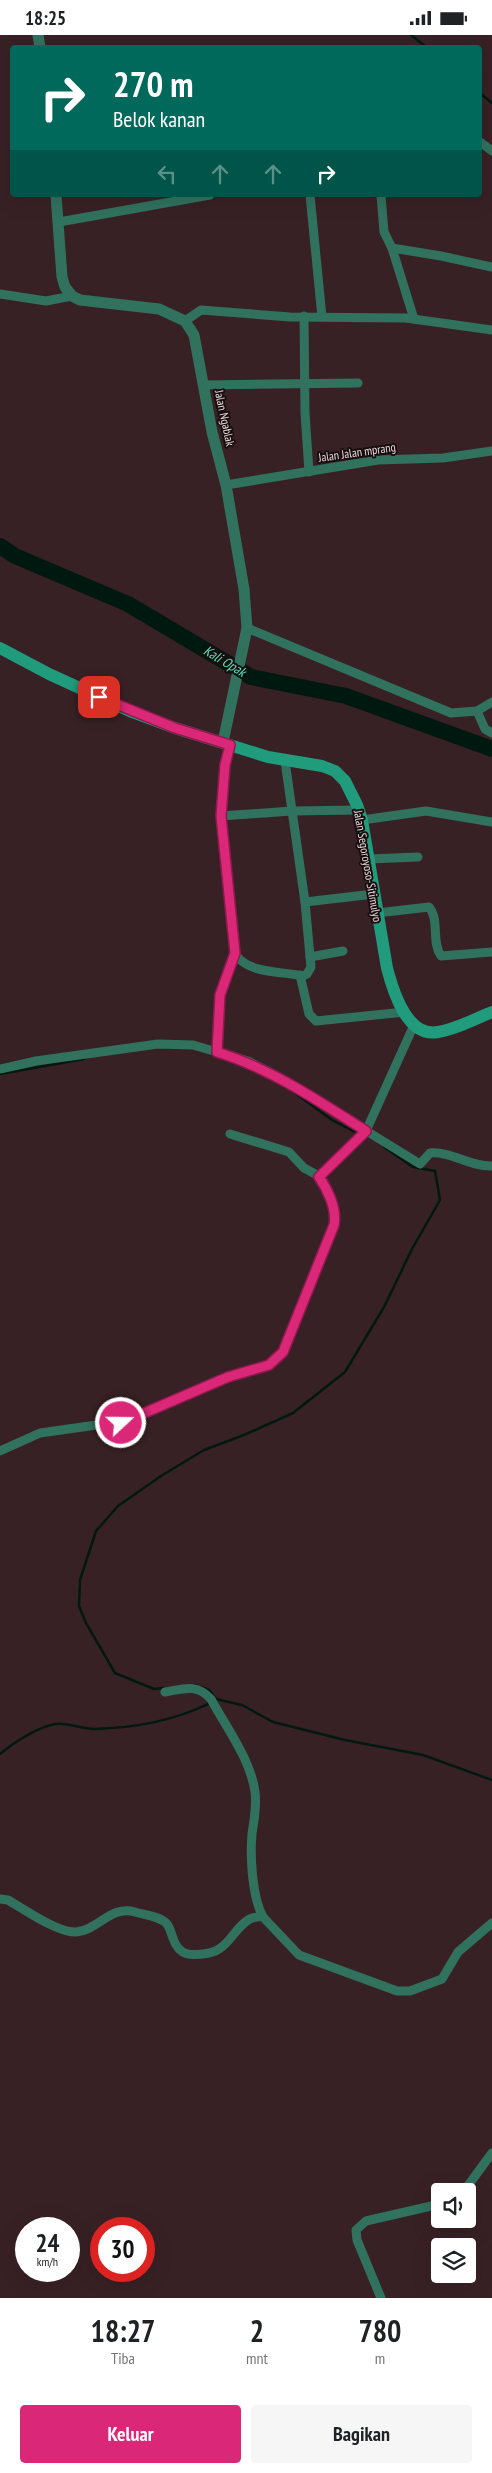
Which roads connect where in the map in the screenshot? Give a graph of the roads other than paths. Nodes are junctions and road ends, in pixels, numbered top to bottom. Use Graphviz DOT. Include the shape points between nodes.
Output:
graph roads {
  1 [pos="56,197"];
  2 [pos="199,197"];
  3 [pos="310,197"];
  4 [pos="381,197"];
  5 [pos="59,222"];
  6 [pos="392,248"];
  7 [pos="492,267"];
  8 [pos="0,294"];
  9 [pos="72,296"];
  10 [pos="304,316"];
  11 [pos="322,317"];
  12 [pos="414,319"];
  13 [pos="185,321"];
  14 [pos="492,330"];
  15 [pos="358,383"];
  16 [pos="204,385"];
  17 [pos="306,385"];
  18 [pos="492,451"];
  19 [pos="309,472"];
  20 [pos="226,485"];
  21 [pos="248,628"];
  22 [pos="0,648"];
  23 [pos="492,702"];
  24 [pos="477,711"];
  25 [pos="492,733"];
  26 [pos="226,743"];
  27 [pos="285,761"];
  28 [pos="292,811"];
  29 [pos="360,815"];
  30 [pos="221,816"];
  31 [pos="492,822"];
  32 [pos="418,857"];
  33 [pos="369,859"];
  34 [pos="374,894"];
  35 [pos="305,902"];
  36 [pos="377,913"];
  37 [pos="343,951"];
  38 [pos="492,952"];
  39 [pos="235,953"];
  40 [pos="310,957"];
  41 [pos="300,975"];
  42 [pos="405,1012"];
  43 [pos="492,1012"];
  44 [pos="414,1025"];
  45 [pos="217,1052"];
  46 [pos="0,1069"];
  47 [pos="366,1131"];
  48 [pos="230,1134"];
  49 [pos="492,1167"];
  50 [pos="319,1177"];
  51 [pos="0,1451"];
  52 [pos="165,1692"];
  53 [pos="0,1899"];
  54 [pos="263,1917"];
  55 [pos="492,1923"];
  56 [pos="492,2153"];
  57 [pos="470,2183"];
  58 [pos="431,2206"];
  59 [pos="381,2298"];
  1 -- 5 [label="street"];
  2 -- 5 [label="street"];
  3 -- 11 [label="street"];
  4 -- 6 [label="street" via="384,232"];
  5 -- 9 [label="street" via="62,277"];
  6 -- 7 [label="street"];
  6 -- 12 [label="street"];
  8 -- 9 [label="street" via="46,301"];
  9 -- 13 [label="street" via="92,303 159,309"];
  10 -- 11 [label="street"];
  10 -- 13 [label="street" via="201,310"];
  10 -- 17 [label="street"];
  11 -- 12 [label="street"];
  12 -- 14 [label="street"];
  13 -- 16 [label="street, Jalan Ngablak" via="197,345"];
  15 -- 17 [label="street"];
  16 -- 17 [label="street"];
  16 -- 20 [label="street, Jalan Ngablak"];
  17 -- 19 [label="street"];
  18 -- 19 [label="street, Jalan Jalan mprang" via="443,458 378,460"];
  19 -- 20 [label="street, Jalan Jalan mprang"];
  20 -- 21 [label="street, Jalan Ngablak"];
  21 -- 24 [label="street" via="451,713"];
  21 -- 26 [label="street, Jalan Ngablak" via="231,699"];
  22 -- 26 [label="main road, Jalan Segoroyoso-Sitimulyo" via="49,675 132,712"];
  23 -- 24 [label="street"];
  24 -- 25 [label="street" via="485,729"];
  26 -- 27 [label="main road, Jalan Segoroyoso-Sitimulyo"];
  26 -- 30 [label="street"];
  27 -- 28 [label="street"];
  27 -- 29 [label="main road, Jalan Segoroyoso-Sitimulyo" via="335,771 345,781"];
  28 -- 29 [label="street"];
  28 -- 30 [label="street"];
  28 -- 35 [label="street"];
  29 -- 31 [label="street" via="432,811"];
  29 -- 33 [label="main road, Jalan Segoroyoso-Sitimulyo"];
  30 -- 39 [label="street"];
  32 -- 33 [label="street"];
  33 -- 34 [label="main road, Jalan Segoroyoso-Sitimulyo"];
  34 -- 35 [label="street"];
  34 -- 36 [label="main road, Jalan Segoroyoso-Sitimulyo"];
  35 -- 40 [label="street"];
  36 -- 38 [label="street" via="428,907 433,914 437,949 441,956"];
  36 -- 42 [label="main road, Jalan Segoroyoso-Sitimulyo" via="392,988"];
  37 -- 40 [label="street"];
  39 -- 41 [label="street" via="238,960 249,967"];
  39 -- 45 [label="street" via="220,995"];
  40 -- 41 [label="street" via="310,971"];
  41 -- 42 [label="street" via="309,1014 316,1021"];
  42 -- 44 [label="main road, Jalan Segoroyoso-Sitimulyo"];
  43 -- 44 [label="main road" via="436,1033 425,1032"];
  44 -- 47 [label="street"];
  45 -- 46 [label="street" via="193,1045 158,1044"];
  45 -- 47 [label="street" via="248,1061 279,1077"];
  47 -- 49 [label="street" via="420,1164 430,1153 436,1153"];
  47 -- 50 [label="street"];
  48 -- 50 [label="street" via="289,1152 304,1168"];
  50 -- 51 [label="street" via="334,1211 334,1225 277,1360 228,1377 132,1420 40,1433"];
  52 -- 54 [label="street" via="202,1690 211,1699 249,1771 256,1808 252,1840 255,1896"];
  53 -- 54 [label="street" via="69,1931 85,1929 122,1910 162,1919 178,1949 189,1955 219,1950 249,1919"];
  54 -- 55 [label="street" via="300,1955 403,1992 442,1979 458,1952"];
  56 -- 57 [label="street"];
  58 -- 59 [label="street" via="366,2221 356,2230 357,2240"];
}
